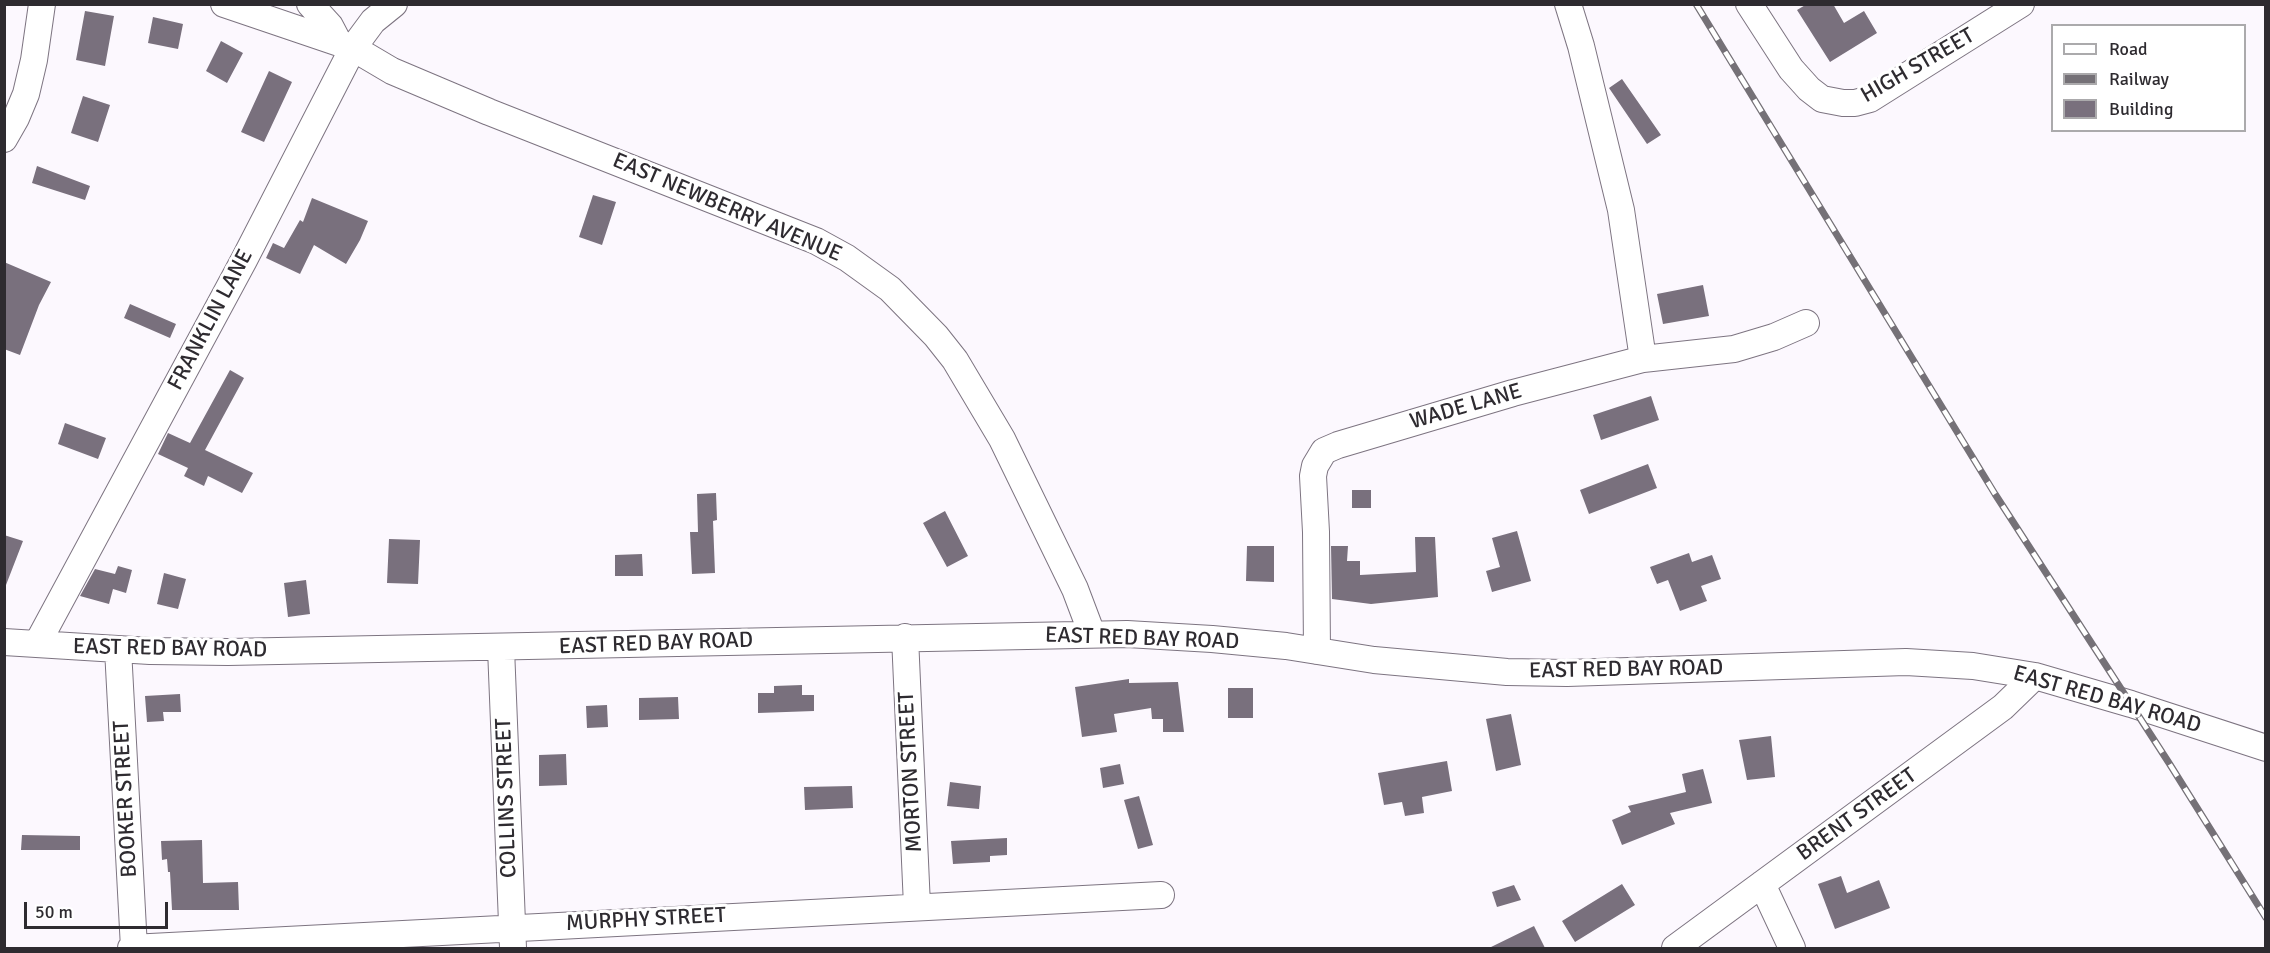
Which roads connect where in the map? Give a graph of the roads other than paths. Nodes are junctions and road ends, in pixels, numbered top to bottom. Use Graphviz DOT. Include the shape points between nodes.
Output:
graph roads {
  1 [pos="42,4"];
  2 [pos="224,4"];
  3 [pos="310,4"];
  4 [pos="394,4"];
  5 [pos="1568,4"];
  6 [pos="1749,4"];
  7 [pos="2021,4"];
  8 [pos="346,45"];
  9 [pos="4,139"];
  10 [pos="1806,323"];
  11 [pos="1643,359"];
  12 [pos="1092,634"];
  13 [pos="905,637"];
  14 [pos="4,642"];
  15 [pos="37,644"];
  16 [pos="501,648"];
  17 [pos="118,649"];
  18 [pos="1317,651"];
  19 [pos="2035,676"];
  20 [pos="2265,748"];
  21 [pos="1762,885"];
  22 [pos="1161,895"];
  23 [pos="917,906"];
  24 [pos="512,938"];
  25 [pos="132,948"];
  26 [pos="1675,948"];
  27 [pos="1792,948"];
  1 -- 9 [label="street" via="26,94"];
  2 -- 8 [label="street, EAST NEWBERRY AVENUE"];
  3 -- 8 [label="street"];
  4 -- 8 [label="street, FRANKLIN LANE"];
  5 -- 11 [label="street" via="1621,210"];
  6 -- 7 [label="street, HIGH STREET" via="1791,69 1809,89 1822,99 1843,103 1870,99"];
  8 -- 12 [label="street, EAST NEWBERRY AVENUE" via="392,71 489,112 816,241 890,289 955,360 1002,439 1071,579"];
  8 -- 15 [label="street, FRANKLIN LANE" via="244,260"];
  10 -- 11 [label="street, WADE LANE" via="1734,349"];
  11 -- 18 [label="street, WADE LANE" via="1513,393 1324,451 1313,476"];
  12 -- 13 [label="street, EAST RED BAY ROAD"];
  12 -- 18 [label="street, EAST RED BAY ROAD" via="1201,638"];
  13 -- 16 [label="street, EAST RED BAY ROAD"];
  13 -- 23 [label="street, MORTON STREET"];
  14 -- 15 [label="street, EAST RED BAY ROAD"];
  15 -- 17 [label="street, EAST RED BAY ROAD"];
  16 -- 17 [label="street, EAST RED BAY ROAD" via="228,652"];
  16 -- 24 [label="street, COLLINS STREET"];
  17 -- 25 [label="street, BOOKER STREET"];
  18 -- 19 [label="street, EAST RED BAY ROAD" via="1507,672 1906,662 1973,666"];
  19 -- 20 [label="street, EAST RED BAY ROAD"];
  19 -- 21 [label="street, BRENT STREET" via="2003,707"];
  21 -- 26 [label="street, BRENT STREET"];
  21 -- 27 [label="street"];
  22 -- 23 [label="street, MURPHY STREET"];
  23 -- 24 [label="street, MURPHY STREET"];
  24 -- 25 [label="street, MURPHY STREET"];
}
